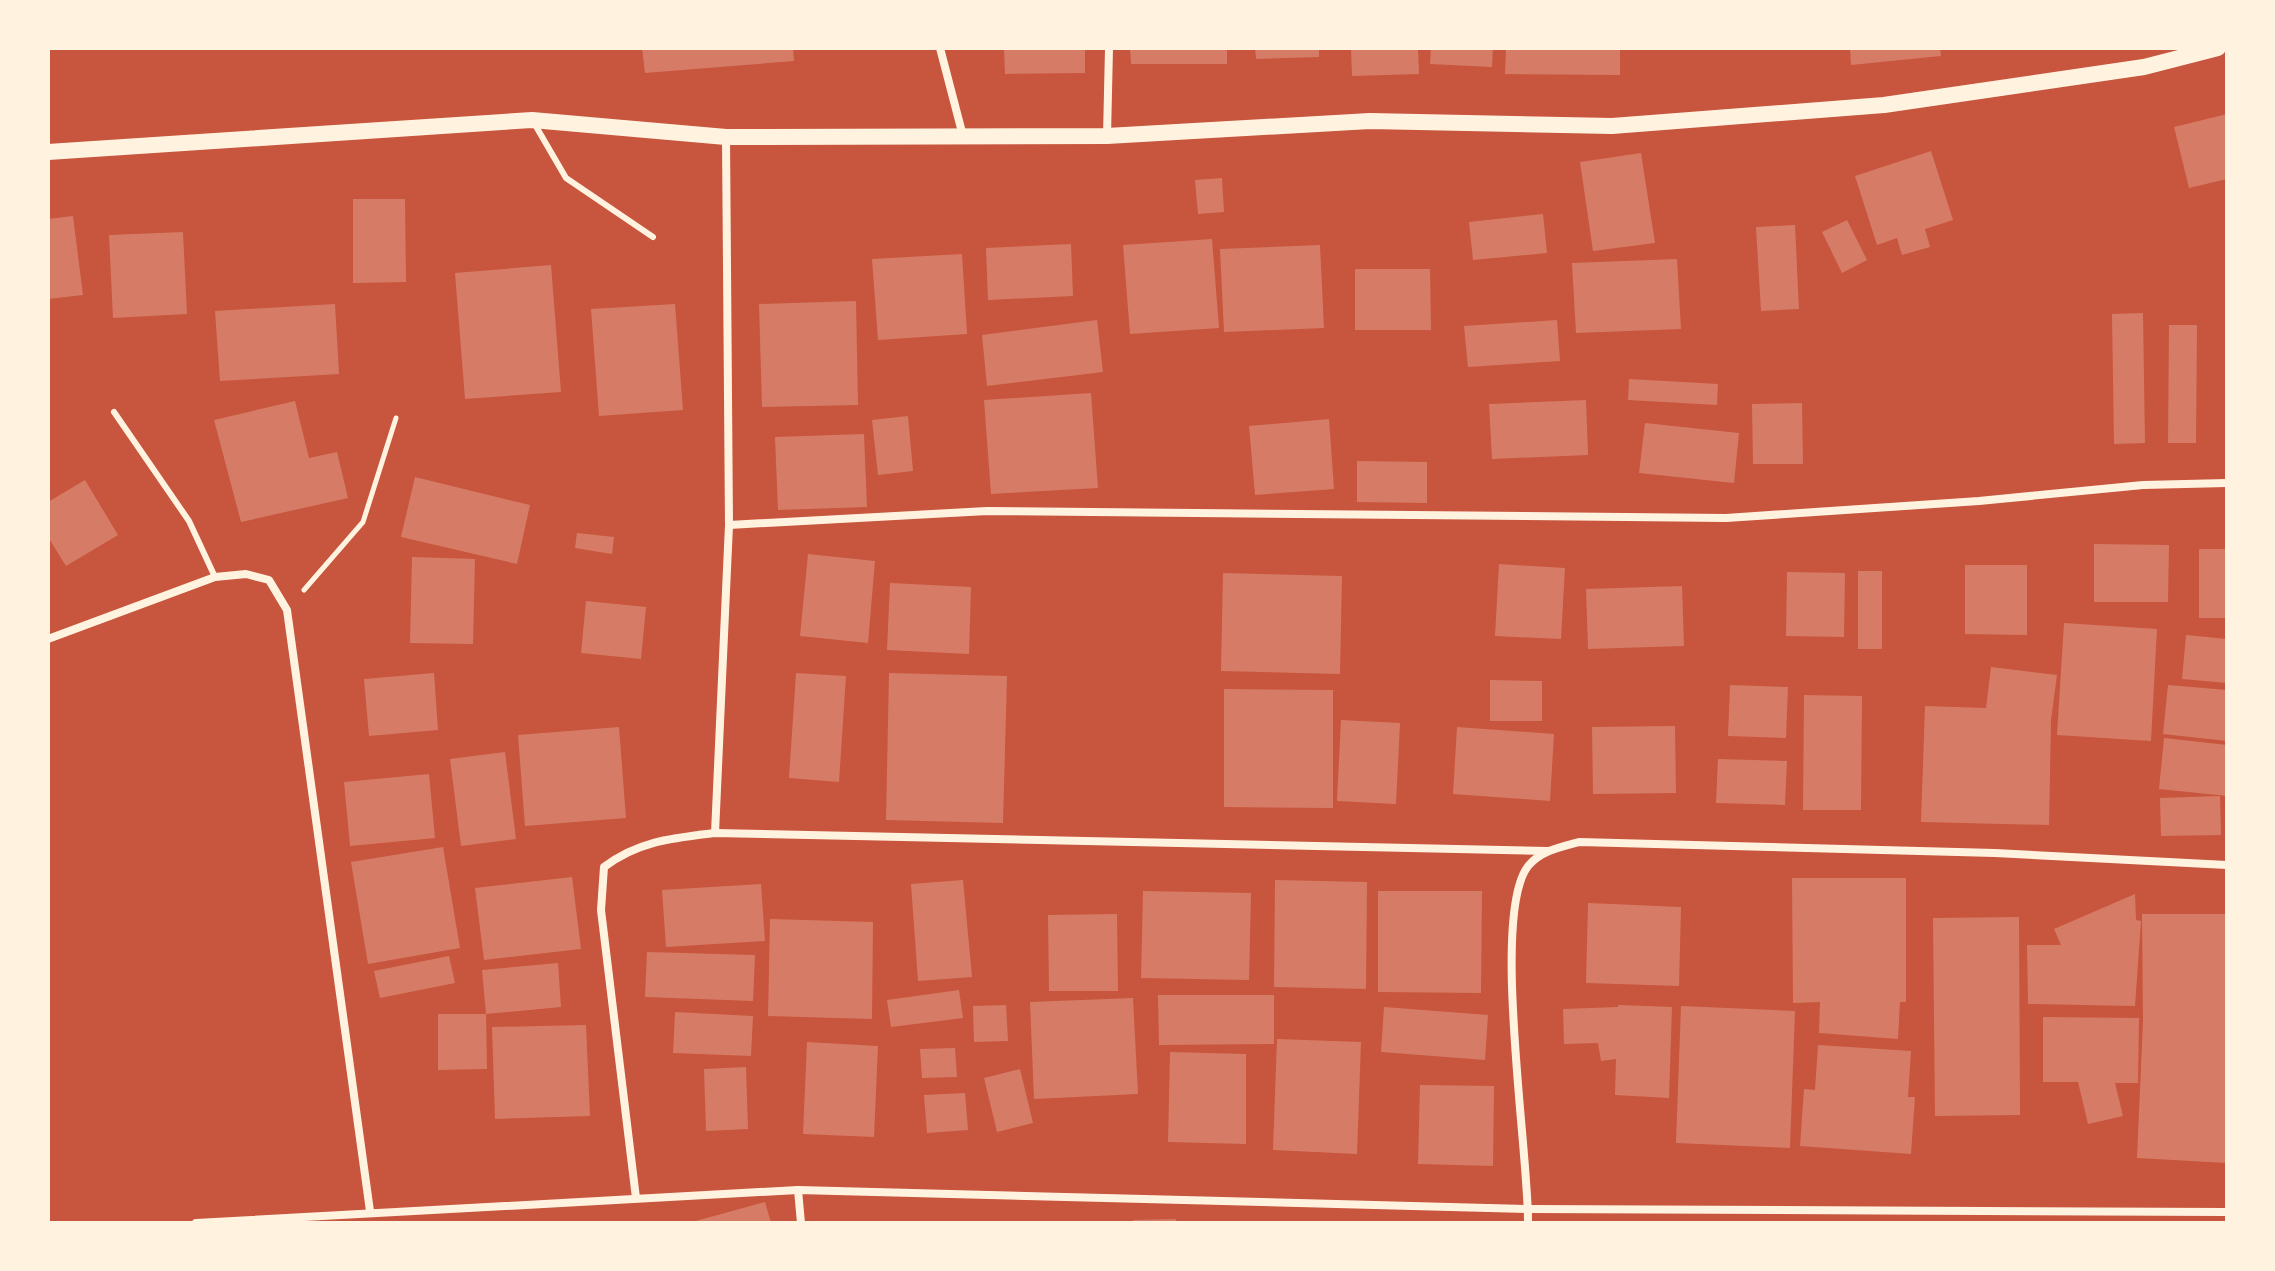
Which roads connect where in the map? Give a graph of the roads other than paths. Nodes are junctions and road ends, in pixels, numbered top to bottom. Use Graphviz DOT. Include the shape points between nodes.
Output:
graph roads {
  1 [pos="940,48"];
  2 [pos="1109,48"];
  3 [pos="2218,48"];
  4 [pos="532,120"];
  5 [pos="1107,136"];
  6 [pos="726,137"];
  7 [pos="963,137"];
  8 [pos="48,152"];
  9 [pos="653,237"];
  10 [pos="114,412"];
  11 [pos="2227,483"];
  12 [pos="729,525"];
  13 [pos="215,577"];
  14 [pos="48,639"];
  15 [pos="715,833"];
  16 [pos="1548,851"];
  17 [pos="2227,865"];
  18 [pos="798,1190"];
  19 [pos="636,1198"];
  20 [pos="1528,1209"];
  21 [pos="370,1211"];
  22 [pos="2227,1212"];
  23 [pos="2025,1213"];
  24 [pos="196,1223"];
  25 [pos="801,1223"];
  26 [pos="1528,1223"];
  27 [pos="2024,1223"];
  1 -- 7 [label="street"];
  2 -- 5 [label="street"];
  3 -- 5 [label="main road" via="2129,69 1884,105 1784,113 1612,126 1370,121"];
  4 -- 6 [label="main road"];
  4 -- 8 [label="main road"];
  4 -- 9 [label="lane" via="566,178"];
  5 -- 7 [label="main road"];
  6 -- 7 [label="main road"];
  6 -- 12 [label="street"];
  10 -- 13 [label="lane" via="189,521"];
  11 -- 12 [label="street" via="1726,518 987,511"];
  12 -- 15 [label="street"];
  13 -- 14 [label="street"];
  13 -- 21 [label="street" via="246,574 269,580 287,610"];
  15 -- 16 [label="street"];
  15 -- 19 [label="street" via="661,839 626,850 604,867 601,910"];
  16 -- 17 [label="street" via="1579,842"];
  16 -- 20 [label="street" via="1529,866 1514,907 1512,964"];
  18 -- 19 [label="street"];
  18 -- 20 [label="street"];
  18 -- 25 [label="street"];
  19 -- 21 [label="street"];
  20 -- 23 [label="street"];
  20 -- 26 [label="street"];
  21 -- 24 [label="street"];
  22 -- 23 [label="street"];
  23 -- 27 [label="street"];
}
